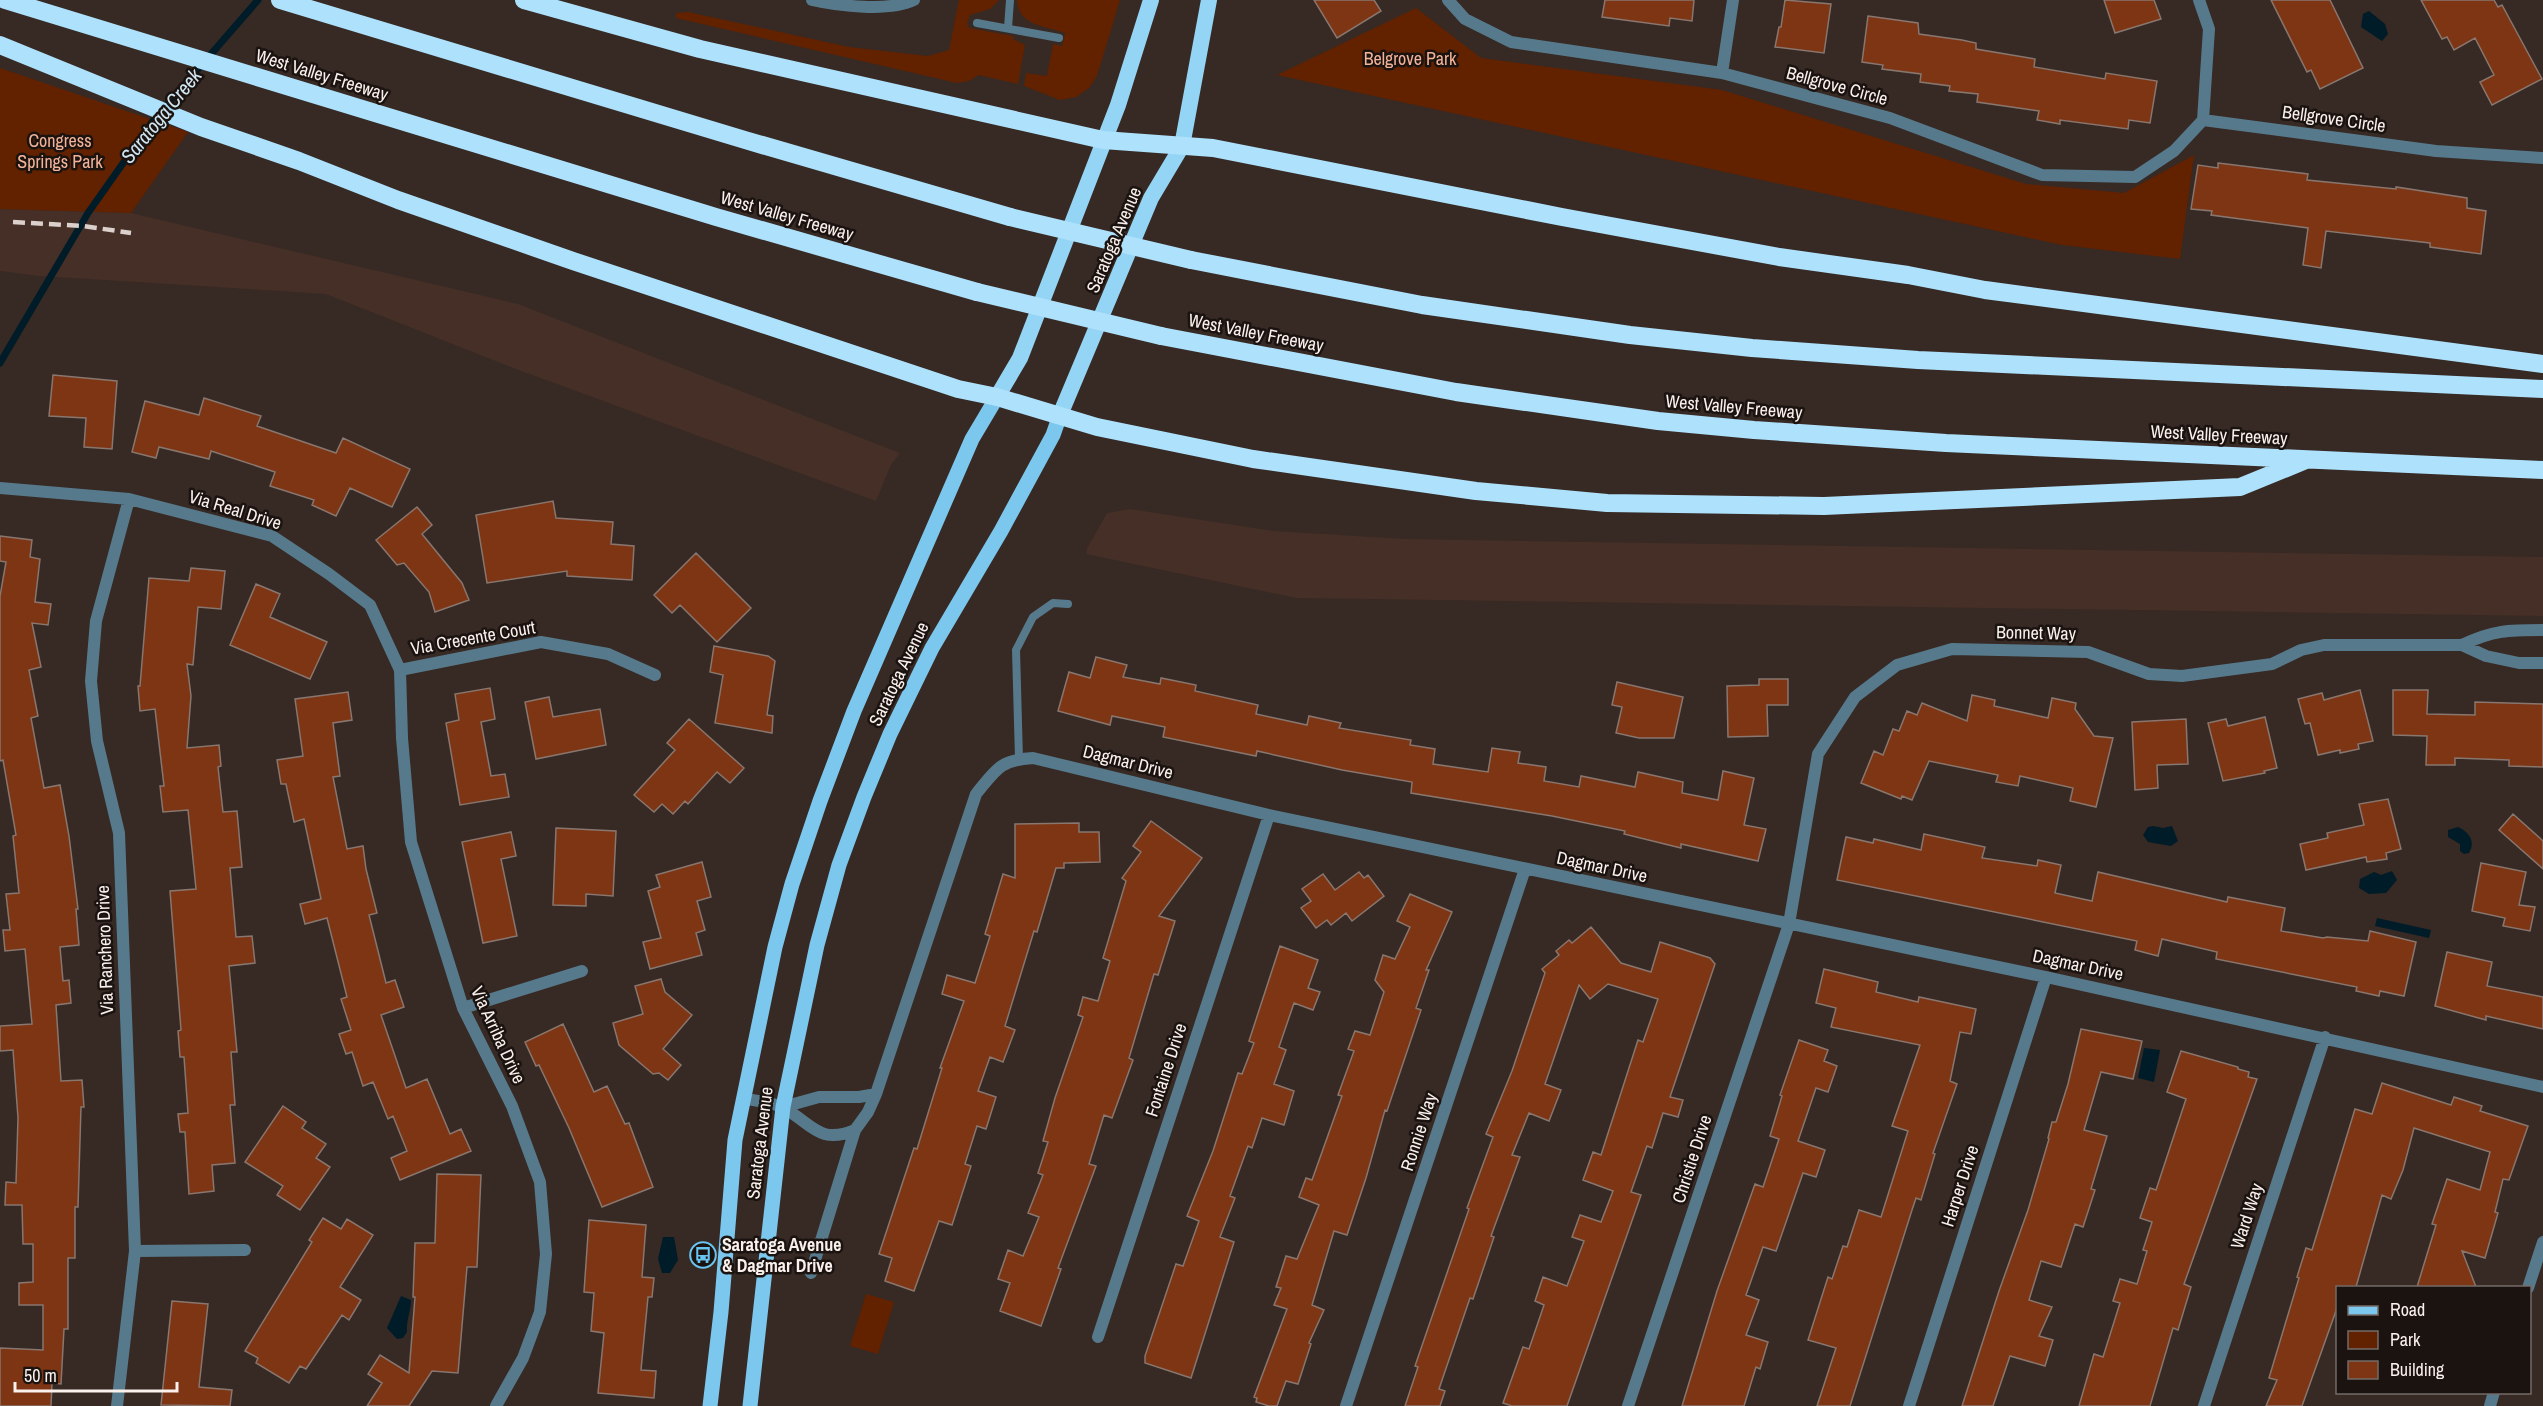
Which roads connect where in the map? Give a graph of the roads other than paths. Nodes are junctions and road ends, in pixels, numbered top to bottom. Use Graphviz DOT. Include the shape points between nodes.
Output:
graph roads {
  1 [pos="5,0"];
  2 [pos="280,0"];
  3 [pos="524,0"];
  4 [pos="812,0"];
  5 [pos="914,0"];
  6 [pos="1010,0"];
  7 [pos="1151,0"];
  8 [pos="1209,0"];
  9 [pos="1448,0"];
  10 [pos="1733,0"];
  11 [pos="2199,0"];
  12 [pos="977,23"];
  13 [pos="1008,28"];
  14 [pos="1059,38"];
  15 [pos="0,45"];
  16 [pos="1722,73"];
  17 [pos="2203,120"];
  18 [pos="1103,140"];
  19 [pos="1182,146"];
  20 [pos="2543,158"];
  21 [pos="2543,364"];
  22 [pos="2543,389"];
  23 [pos="997,397"];
  24 [pos="1060,415"];
  25 [pos="2306,460"];
  26 [pos="2543,470"];
  27 [pos="0,488"];
  28 [pos="129,499"];
  29 [pos="1068,604"];
  30 [pos="2543,630"];
  31 [pos="2462,645"];
  32 [pos="2543,663"];
  33 [pos="400,670"];
  34 [pos="655,675"];
  35 [pos="1019,759"];
  36 [pos="1269,815"];
  37 [pos="1525,869"];
  38 [pos="1789,924"];
  39 [pos="582,971"];
  40 [pos="2046,977"];
  41 [pos="463,1008"];
  42 [pos="2325,1037"];
  43 [pos="2543,1087"];
  44 [pos="876,1094"];
  45 [pos="743,1098"];
  46 [pos="783,1107"];
  47 [pos="855,1130"];
  48 [pos="2543,1242"];
  49 [pos="245,1250"];
  50 [pos="135,1251"];
  51 [pos="811,1273"];
  52 [pos="2528,1286"];
  53 [pos="1098,1337"];
  54 [pos="117,1406"];
  55 [pos="496,1406"];
  56 [pos="710,1406"];
  57 [pos="750,1406"];
  58 [pos="1347,1406"];
  59 [pos="1628,1406"];
  60 [pos="1909,1406"];
  61 [pos="2204,1406"];
  1 -- 25 [label="highway, West Valley Freeway, bridge" via="716,217 977,292 1161,336 1456,392 1658,421 1842,437"];
  2 -- 22 [label="highway, bridge" via="1010,217 1191,260 1433,306 1630,335 1752,348 1929,361"];
  3 -- 18 [label="highway" via="700,49"];
  4 -- 5 [label="street" via="834,5 903,6"];
  6 -- 13 [label="lane"];
  7 -- 18 [label="highway, Saratoga Avenue"];
  8 -- 19 [label="highway, Saratoga Avenue"];
  9 -- 16 [label="street, Bellgrove Circle" via="1465,20 1511,42"];
  10 -- 16 [label="street"];
  11 -- 17 [label="street" via="2209,29"];
  12 -- 13 [label="lane"];
  13 -- 14 [label="lane"];
  15 -- 23 [label="highway" via="201,127 584,264 962,390"];
  16 -- 17 [label="street, Bellgrove Circle" via="1890,118 2042,175 2135,177 2174,151"];
  17 -- 20 [label="street, Bellgrove Circle" via="2460,154"];
  18 -- 19 [label="highway"];
  18 -- 23 [label="highway, Saratoga Avenue" via="1020,357"];
  19 -- 21 [label="highway" via="1213,148 1779,257 1985,290"];
  19 -- 24 [label="highway, Saratoga Avenue" via="1151,198"];
  23 -- 24 [label="highway"];
  23 -- 45 [label="main road, Saratoga Avenue" via="972,439 854,711 820,801 775,947"];
  24 -- 25 [label="highway" via="1168,442 1333,472 1607,503 1824,506 2240,487"];
  24 -- 46 [label="main road, Saratoga Avenue" via="1001,531 932,648 864,797 822,926"];
  25 -- 26 [label="highway, West Valley Freeway"];
  27 -- 28 [label="street, Via Real Drive"];
  28 -- 33 [label="street, Via Real Drive" via="272,536 370,605"];
  28 -- 50 [label="street, Via Ranchero Drive" via="96,621 91,681 97,741 118,833"];
  29 -- 35 [label="lane" via="1053,603 1033,617 1016,650"];
  30 -- 31 [label="street, Bonnet Way" via="2485,634"];
  31 -- 32 [label="street, Bonnet Way" via="2486,656"];
  31 -- 38 [label="street, Bonnet Way" via="2324,645 2301,650 2272,664 2182,676 2149,674 2088,652 1952,649 1897,665 1855,697 1818,754"];
  33 -- 34 [label="street, Via Crecente Court" via="541,642 608,654"];
  33 -- 41 [label="street, Via Arriba Drive" via="411,842"];
  35 -- 36 [label="street, Dagmar Drive" via="1033,758"];
  35 -- 44 [label="street" via="1000,765 976,794"];
  36 -- 37 [label="street, Dagmar Drive"];
  36 -- 53 [label="street, Fontaine Drive"];
  37 -- 38 [label="street, Dagmar Drive"];
  37 -- 58 [label="street, Ronnie Way"];
  38 -- 40 [label="street, Dagmar Drive"];
  38 -- 59 [label="street, Christie Drive"];
  39 -- 41 [label="street"];
  40 -- 42 [label="street, Dagmar Drive"];
  40 -- 60 [label="street, Harper Drive"];
  41 -- 55 [label="street, Via Arriba Drive" via="512,1106 540,1182 546,1254 540,1312 523,1358"];
  42 -- 43 [label="street, Dagmar Drive"];
  42 -- 61 [label="street, Ward Way"];
  44 -- 46 [label="street" via="819,1097"];
  44 -- 47 [label="street"];
  45 -- 46 [label="street"];
  45 -- 56 [label="main road, Saratoga Avenue" via="735,1140"];
  46 -- 47 [label="street" via="812,1130 829,1137"];
  46 -- 57 [label="main road, Saratoga Avenue"];
  47 -- 51 [label="street"];
  48 -- 52 [label="street"];
  49 -- 50 [label="street"];
  50 -- 54 [label="street, Via Ranchero Drive"];
}
